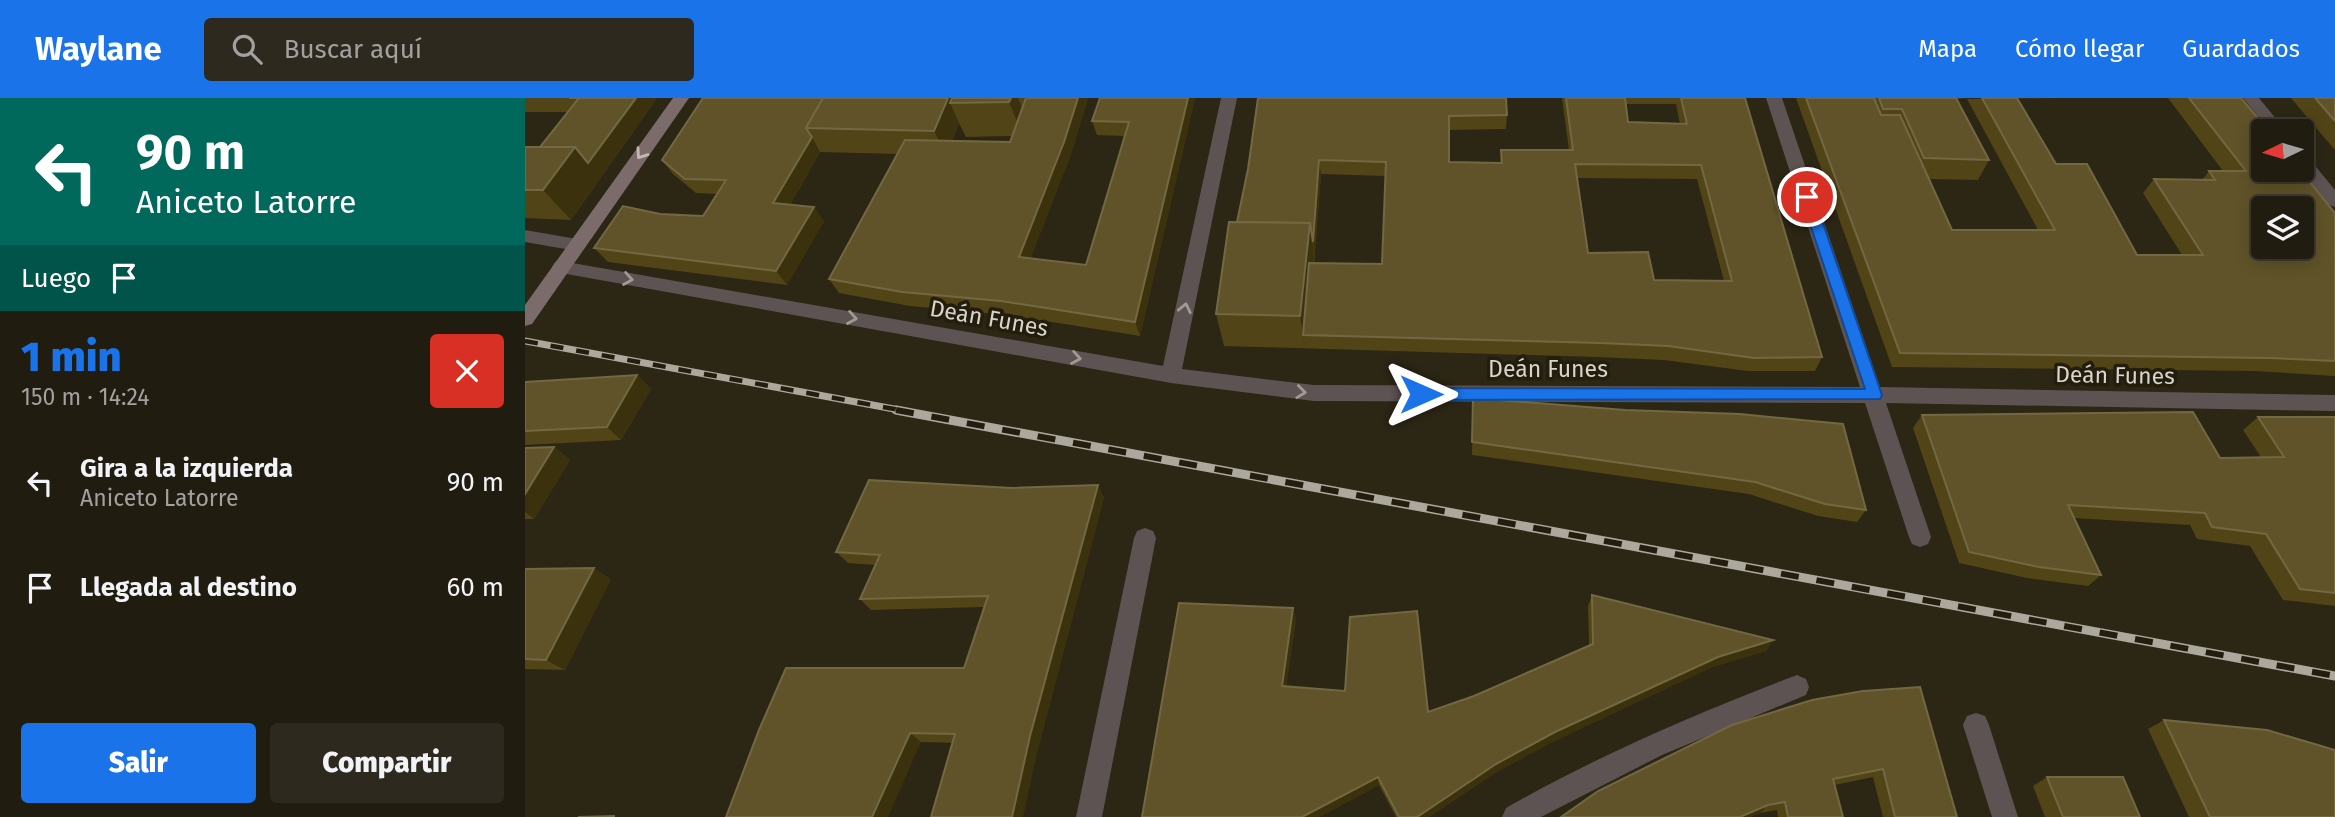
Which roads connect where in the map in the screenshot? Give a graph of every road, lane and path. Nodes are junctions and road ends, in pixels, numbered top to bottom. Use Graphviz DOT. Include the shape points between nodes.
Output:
graph roads {
  1 [pos="681,98"];
  2 [pos="1229,98"];
  3 [pos="1774,98"];
  4 [pos="2251,98"];
  5 [pos="2268,119"];
  6 [pos="2314,176"];
  7 [pos="2335,201"];
  8 [pos="525,236"];
  9 [pos="576,245"];
  10 [pos="561,267"];
  11 [pos="525,319"];
  12 [pos="1171,375"];
  13 [pos="1874,395"];
  14 [pos="2335,403"];
  15 [pos="1920,537"];
  16 [pos="1145,538"];
  17 [pos="1797,687"];
  18 [pos="1976,725"];
  19 [pos="1089,817"];
  20 [pos="1515,817"];
  21 [pos="2005,817"];
  1 -- 9 [label="street, one-way"];
  12 -- 2 [label="street, one-way"];
  3 -- 13 [label="street"];
  4 -- 5 [label="street"];
  6 -- 7 [label="street"];
  8 -- 9 [label="street"];
  9 -- 10 [label="street"];
  10 -- 11 [label="street"];
  10 -- 12 [label="street, Deán Funes, one-way"];
  12 -- 13 [label="street, Deán Funes, one-way" via="1314,393"];
  13 -- 14 [label="street, Deán Funes"];
  13 -- 15 [label="street"];
  16 -- 19 [label="street"];
  17 -- 20 [label="street" via="1693,726 1574,782"];
  18 -- 21 [label="street"];
}
